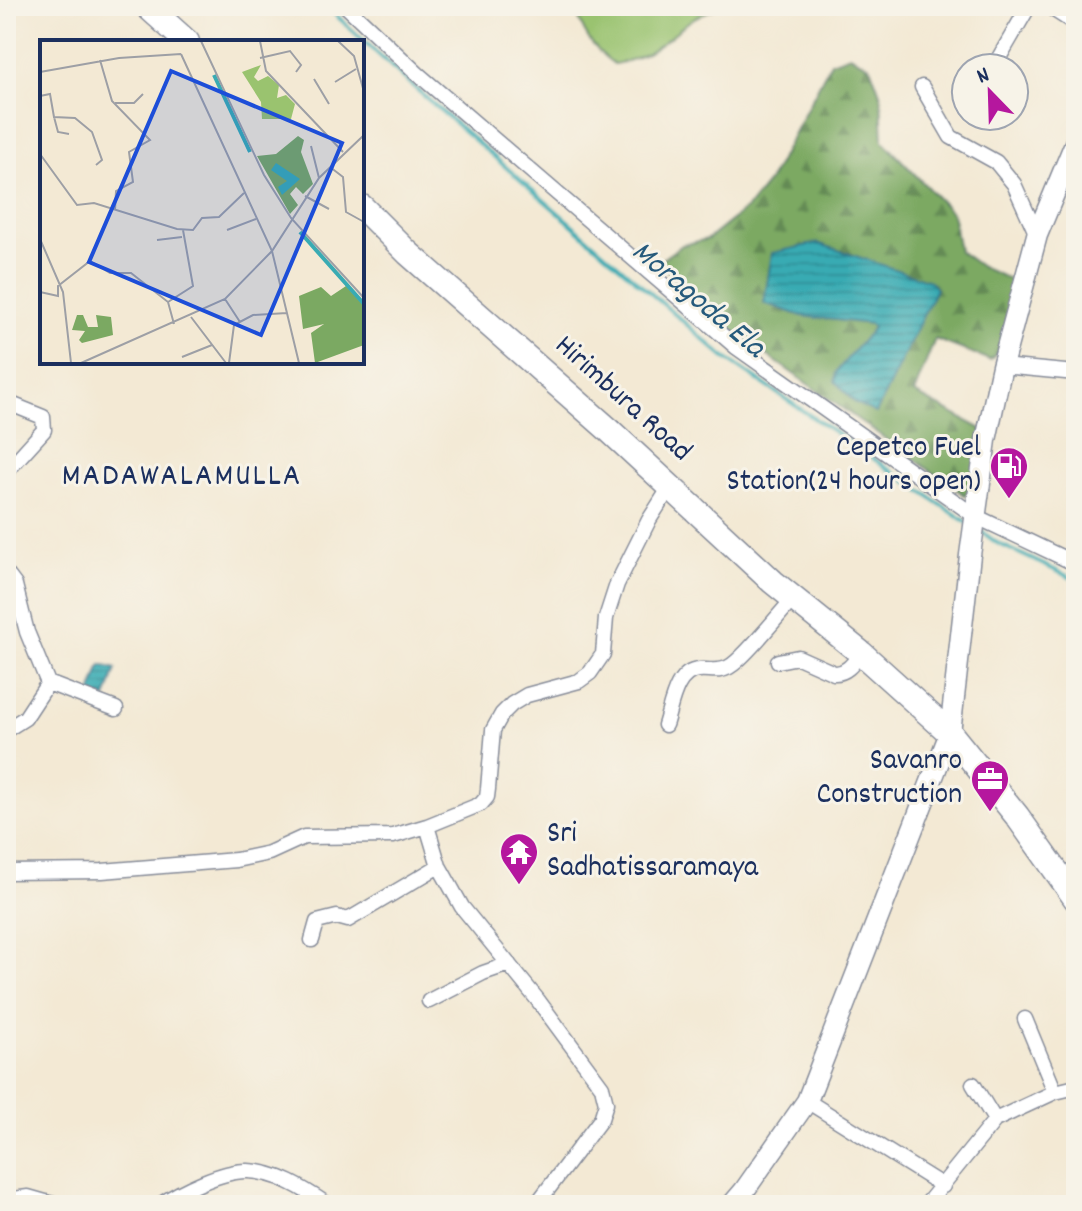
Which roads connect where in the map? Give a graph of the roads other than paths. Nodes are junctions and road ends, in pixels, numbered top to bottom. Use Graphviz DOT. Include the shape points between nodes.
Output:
graph roads {
  1 [pos="147,6"];
  2 [pos="346,6"];
  3 [pos="1029,6"];
  4 [pos="1048,6"];
  5 [pos="1076,24"];
  6 [pos="185,40"];
  7 [pos="1002,52"];
  8 [pos="922,87"];
  9 [pos="1074,150"];
  10 [pos="364,209"];
  11 [pos="1037,235"];
  12 [pos="1002,366"];
  13 [pos="1076,373"];
  14 [pos="6,402"];
  15 [pos="6,472"];
  16 [pos="670,487"];
  17 [pos="975,516"];
  18 [pos="1076,564"];
  19 [pos="6,573"];
  20 [pos="794,598"];
  21 [pos="861,653"];
  22 [pos="778,661"];
  23 [pos="48,683"];
  24 [pos="116,709"];
  25 [pos="665,725"];
  26 [pos="6,730"];
  27 [pos="950,733"];
  28 [pos="427,826"];
  29 [pos="439,866"];
  30 [pos="9,868"];
  31 [pos="1076,899"];
  32 [pos="312,940"];
  33 [pos="509,964"];
  34 [pos="429,1001"];
  35 [pos="1025,1019"];
  36 [pos="973,1084"];
  37 [pos="1076,1087"];
  38 [pos="1055,1092"];
  39 [pos="807,1101"];
  40 [pos="995,1120"];
  41 [pos="943,1186"];
  42 [pos="6,1200"];
  43 [pos="56,1205"];
  44 [pos="160,1205"];
  45 [pos="328,1205"];
  46 [pos="536,1205"];
  47 [pos="732,1205"];
  48 [pos="926,1205"];
  1 -- 6 [label="main road"];
  2 -- 17 [label="street" via="736,347"];
  3 -- 7 [label="street"];
  4 -- 5 [label="street"];
  8 -- 11 [label="street" via="951,137 996,162 1014,184"];
  9 -- 11 [label="main road"];
  10 -- 16 [label="main road, Hirimbura Road"];
  11 -- 12 [label="main road"];
  12 -- 13 [label="street"];
  12 -- 17 [label="main road"];
  14 -- 15 [label="street" via="43,417 44,430"];
  16 -- 20 [label="main road, Hirimbura Road"];
  16 -- 28 [label="street" via="617,584 606,618 603,654 590,673 512,704 493,730 487,797"];
  17 -- 18 [label="street"];
  17 -- 27 [label="main road"];
  19 -- 23 [label="street" via="15,585"];
  20 -- 21 [label="main road, Hirimbura Road"];
  20 -- 25 [label="street" via="731,667 689,673 678,683"];
  21 -- 22 [label="street" via="840,673 798,657"];
  21 -- 27 [label="main road, Hirimbura Road"];
  23 -- 24 [label="street"];
  23 -- 26 [label="street" via="25,718"];
  27 -- 31 [label="main road, Hirimbura Road"];
  27 -- 39 [label="main road"];
  28 -- 29 [label="street"];
  28 -- 30 [label="street" via="393,836 304,837 236,860 102,871"];
  29 -- 32 [label="street" via="348,920 317,922"];
  29 -- 33 [label="street" via="462,907"];
  33 -- 34 [label="street"];
  33 -- 46 [label="street" via="594,1074 606,1103 601,1119"];
  35 -- 38 [label="street"];
  36 -- 40 [label="street"];
  37 -- 38 [label="street"];
  38 -- 40 [label="street"];
  39 -- 41 [label="street"];
  39 -- 47 [label="main road"];
  40 -- 41 [label="street"];
  41 -- 48 [label="street"];
  42 -- 43 [label="street" via="28,1197"];
  44 -- 45 [label="street" via="192,1187 247,1171 293,1183"];
}
